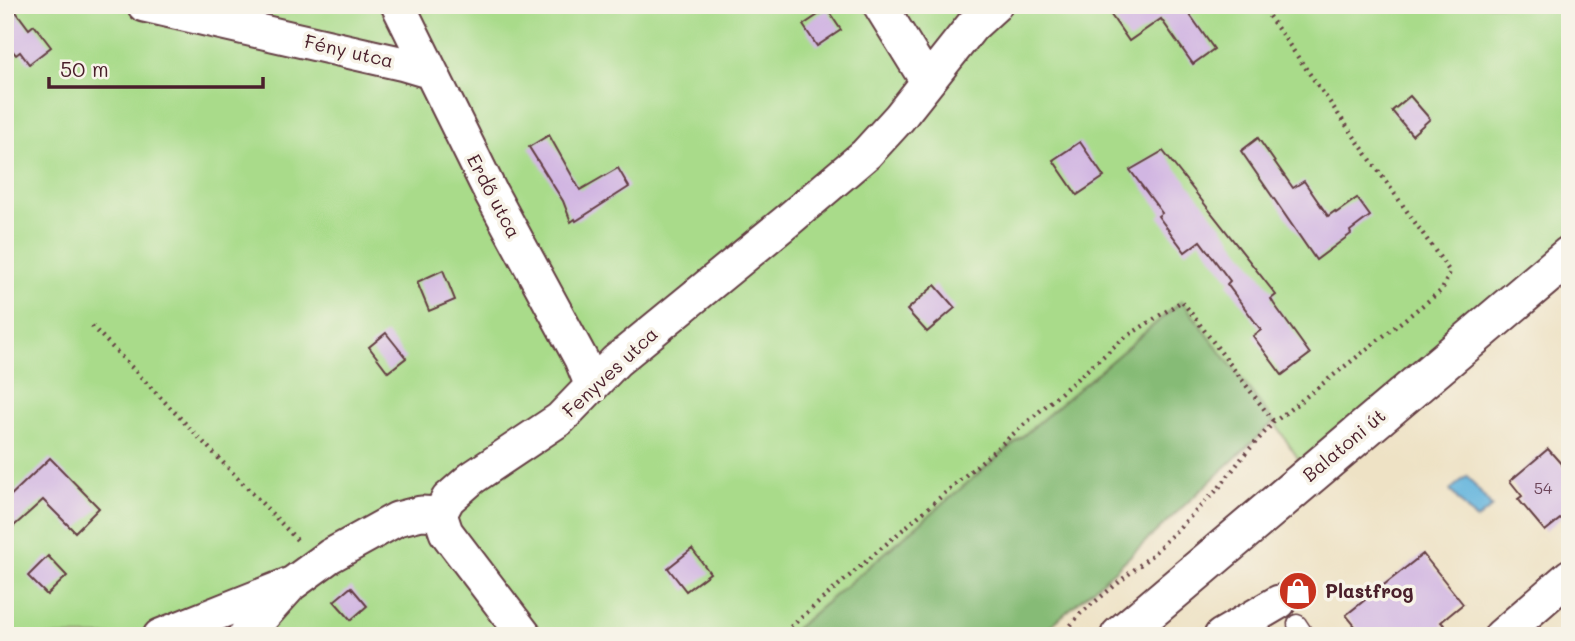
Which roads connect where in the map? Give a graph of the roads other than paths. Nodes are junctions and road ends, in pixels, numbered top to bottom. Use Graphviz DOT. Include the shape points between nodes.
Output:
graph roads {
  1 [pos="144,5"];
  2 [pos="398,5"];
  3 [pos="880,5"];
  4 [pos="995,5"];
  5 [pos="431,72"];
  6 [pos="927,81"];
  7 [pos="1570,255"];
  8 [pos="592,386"];
  9 [pos="440,514"];
  10 [pos="303,575"];
  11 [pos="1570,576"];
  12 [pos="1294,621"];
  13 [pos="160,636"];
  14 [pos="245,636"];
  15 [pos="525,636"];
  16 [pos="1119,636"];
  17 [pos="1221,636"];
  18 [pos="1501,636"];
  1 -- 5 [label="street, Fény utca"];
  2 -- 5 [label="street, Erdő utca"];
  3 -- 6 [label="street"];
  4 -- 6 [label="street, Fenyves utca"];
  5 -- 8 [label="street, Erdő utca"];
  6 -- 8 [label="street, Fenyves utca" via="866,154 616,361"];
  7 -- 16 [label="main road, Balatoni út"];
  8 -- 9 [label="street, Fenyves utca" via="560,419 472,478 448,499"];
  9 -- 10 [label="street" via="397,519"];
  9 -- 15 [label="street" via="446,532"];
  10 -- 13 [label="street"];
  10 -- 14 [label="street"];
  11 -- 18 [label="street"];
  12 -- 17 [label="street"];
}
